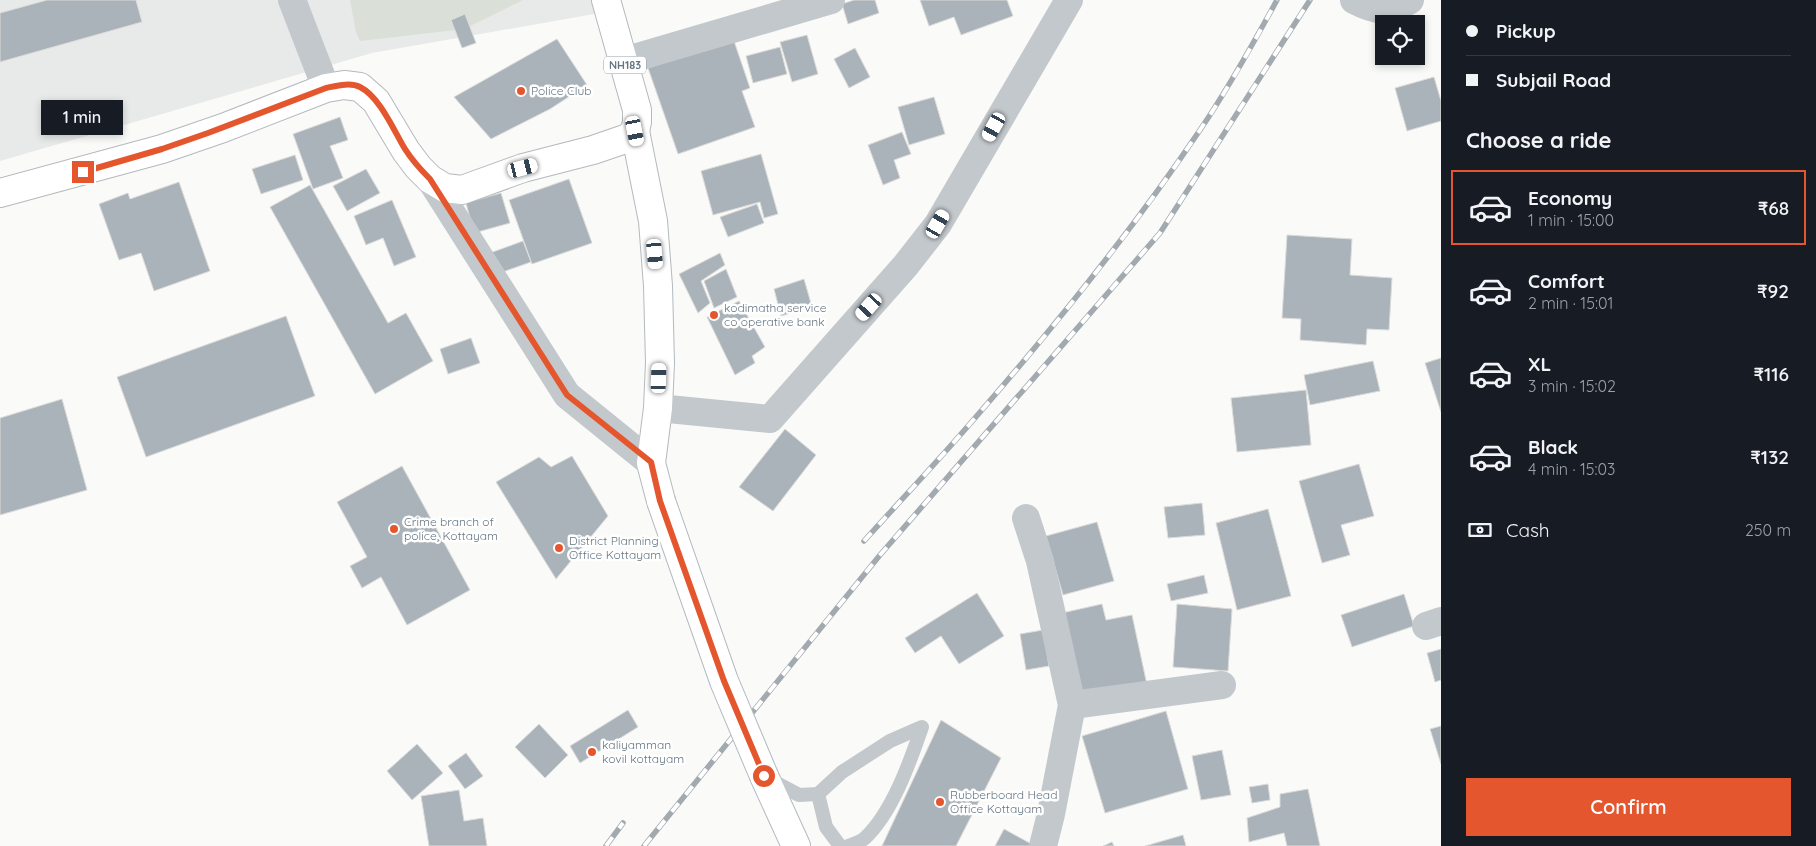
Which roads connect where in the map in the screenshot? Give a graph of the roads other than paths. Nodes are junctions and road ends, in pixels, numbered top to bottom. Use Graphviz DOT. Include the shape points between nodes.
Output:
graph roads {
  1 [pos="292,0"];
  2 [pos="606,0"];
  3 [pos="831,0"];
  4 [pos="1069,0"];
  5 [pos="1354,0"];
  6 [pos="1410,0"];
  7 [pos="624,61"];
  8 [pos="326,88"];
  9 [pos="635,131"];
  10 [pos="430,179"];
  11 [pos="0,193"];
  12 [pos="658,408"];
  13 [pos="651,462"];
  14 [pos="1026,518"];
  15 [pos="1222,685"];
  16 [pos="1072,705"];
  17 [pos="764,776"];
  18 [pos="818,794"];
  19 [pos="796,846"];
  20 [pos="840,846"];
  21 [pos="848,846"];
  22 [pos="1044,846"];
  1 -- 8 [label="street"];
  2 -- 7 [label="main road, NH183"];
  3 -- 7 [label="street"];
  4 -- 12 [label="street" via="938,224 906,265 770,419"];
  5 -- 6 [label="street" via="1386,11"];
  7 -- 9 [label="main road, NH183" via="637,110"];
  8 -- 10 [label="main road" via="360,87 376,101 406,151"];
  8 -- 11 [label="main road" via="162,149"];
  9 -- 10 [label="main road" via="616,143 523,168 462,190 445,188"];
  9 -- 12 [label="main road" via="653,221 658,286"];
  10 -- 13 [label="street" via="567,395"];
  12 -- 13 [label="main road"];
  13 -- 17 [label="main road, bridge" via="660,501 724,681"];
  14 -- 16 [label="street" via="1040,561"];
  15 -- 16 [label="street"];
  16 -- 22 [label="street"];
  17 -- 18 [label="lane" via="799,795"];
  17 -- 19 [label="main road"];
  18 -- 20 [label="lane" via="826,827"];
  18 -- 21 [label="lane" via="842,772 890,741 922,727 908,770 881,818 864,839"];
}
